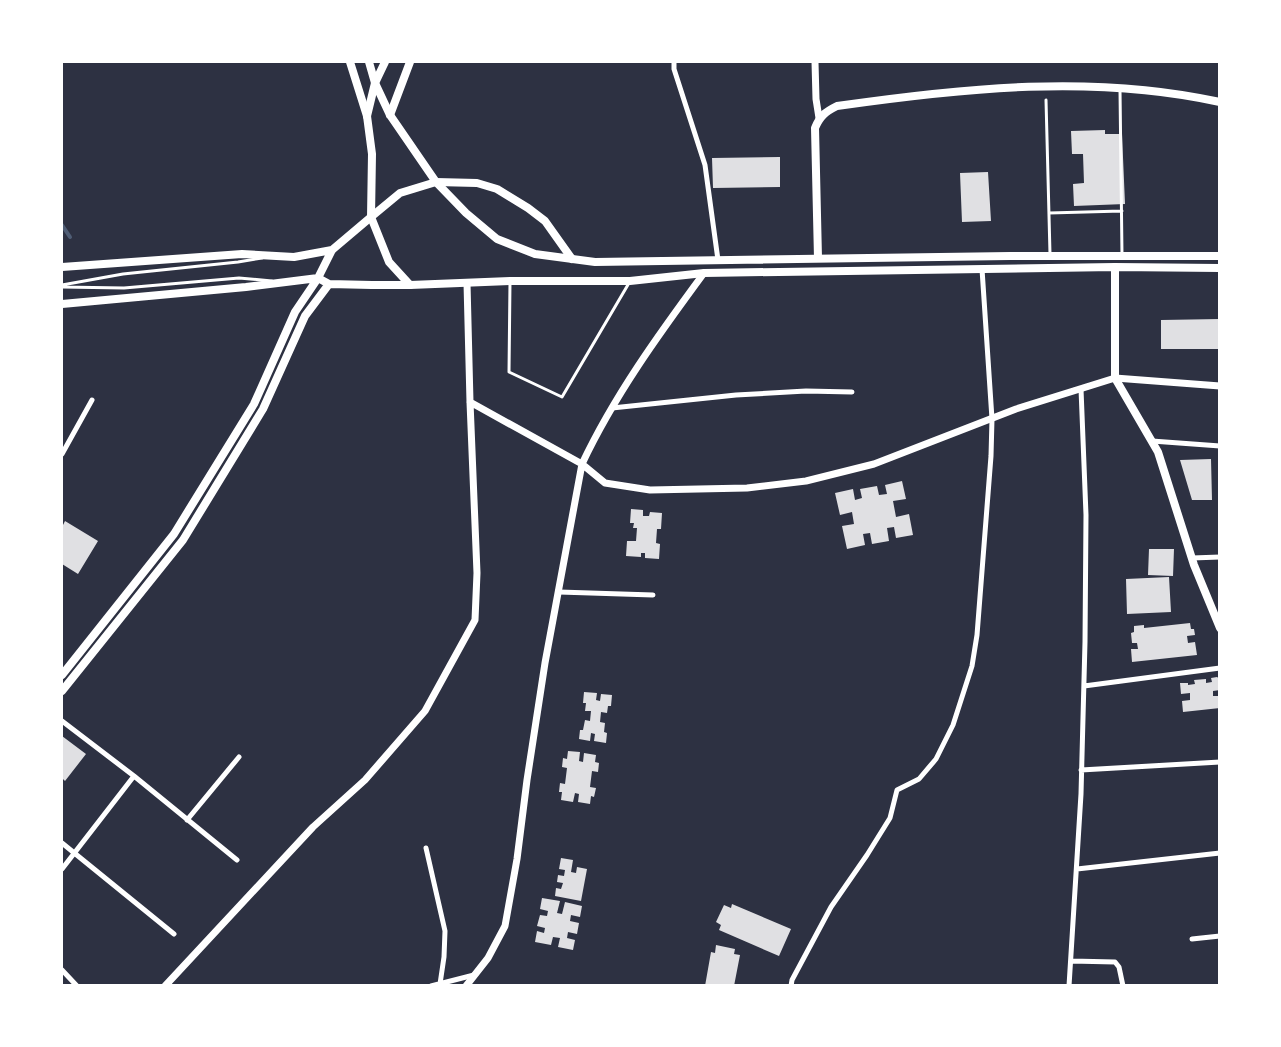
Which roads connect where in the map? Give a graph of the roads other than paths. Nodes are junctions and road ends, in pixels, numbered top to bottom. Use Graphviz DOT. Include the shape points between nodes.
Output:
graph roads {
  1 [pos="350,62"];
  2 [pos="369,62"];
  3 [pos="385,62"];
  4 [pos="410,62"];
  5 [pos="674,62"];
  6 [pos="815,62"];
  7 [pos="375,83"];
  8 [pos="1120,88"];
  9 [pos="1046,100"];
  10 [pos="1220,102"];
  11 [pos="390,115"];
  12 [pos="367,116"];
  13 [pos="819,118"];
  14 [pos="436,182"];
  15 [pos="1122,211"];
  16 [pos="1049,213"];
  17 [pos="371,217"];
  18 [pos="332,250"];
  19 [pos="272,256"];
  20 [pos="1050,256"];
  21 [pos="1122,256"];
  22 [pos="1220,256"];
  23 [pos="818,258"];
  24 [pos="572,259"];
  25 [pos="718,260"];
  26 [pos="62,267"];
  27 [pos="1115,267"];
  28 [pos="1220,268"];
  29 [pos="982,269"];
  30 [pos="704,273"];
  31 [pos="318,279"];
  32 [pos="510,281"];
  33 [pos="630,281"];
  34 [pos="286,282"];
  35 [pos="467,283"];
  36 [pos="329,284"];
  37 [pos="410,285"];
  38 [pos="62,286"];
  39 [pos="62,304"];
  40 [pos="1115,378"];
  41 [pos="1220,386"];
  42 [pos="1081,389"];
  43 [pos="852,392"];
  44 [pos="92,400"];
  45 [pos="470,402"];
  46 [pos="612,408"];
  47 [pos="992,419"];
  48 [pos="1152,441"];
  49 [pos="1220,446"];
  50 [pos="62,454"];
  51 [pos="582,464"];
  52 [pos="1220,557"];
  53 [pos="1192,558"];
  54 [pos="559,592"];
  55 [pos="653,595"];
  56 [pos="1220,628"];
  57 [pos="1220,668"];
  58 [pos="62,675"];
  59 [pos="1084,686"];
  60 [pos="62,691"];
  61 [pos="62,721"];
  62 [pos="239,758"];
  63 [pos="1220,762"];
  64 [pos="1081,770"];
  65 [pos="134,776"];
  66 [pos="187,820"];
  67 [pos="62,843"];
  68 [pos="426,848"];
  69 [pos="74,853"];
  70 [pos="1220,853"];
  71 [pos="237,860"];
  72 [pos="62,869"];
  73 [pos="1077,869"];
  74 [pos="174,934"];
  75 [pos="1220,936"];
  76 [pos="1192,939"];
  77 [pos="1071,961"];
  78 [pos="62,970"];
  79 [pos="474,975"];
  80 [pos="440,984"];
  81 [pos="77,986"];
  82 [pos="165,986"];
  83 [pos="431,986"];
  84 [pos="466,986"];
  85 [pos="791,986"];
  86 [pos="1069,986"];
  87 [pos="1123,986"];
  1 -- 12 [label="main road"];
  2 -- 7 [label="main road"];
  3 -- 7 [label="main road"];
  4 -- 11 [label="main road"];
  5 -- 25 [label="street" via="705,165"];
  6 -- 13 [label="street"];
  7 -- 11 [label="main road"];
  7 -- 12 [label="main road"];
  8 -- 10 [label="main road"];
  8 -- 13 [label="main road" via="1027,87 915,95 837,106"];
  8 -- 15 [label="lane"];
  9 -- 16 [label="lane"];
  11 -- 14 [label="main road"];
  12 -- 17 [label="main road" via="372,154"];
  13 -- 23 [label="main road" via="815,128"];
  14 -- 17 [label="main road" via="400,193"];
  14 -- 24 [label="main road" via="497,238 535,254"];
  14 -- 24 [label="main road" via="477,183 497,189 545,221"];
  15 -- 16 [label="lane"];
  15 -- 21 [label="lane"];
  16 -- 20 [label="lane"];
  17 -- 18 [label="main road"];
  17 -- 37 [label="main road" via="389,262"];
  18 -- 19 [label="main road" via="294,257"];
  18 -- 31 [label="main road"];
  19 -- 26 [label="main road" via="242,254"];
  19 -- 38 [label="lane" via="123,274"];
  20 -- 21 [label="main road"];
  20 -- 23 [label="main road"];
  21 -- 22 [label="main road"];
  23 -- 25 [label="main road"];
  24 -- 25 [label="main road"];
  27 -- 28 [label="main road"];
  27 -- 29 [label="main road"];
  27 -- 40 [label="main road"];
  29 -- 30 [label="main road"];
  29 -- 47 [label="street"];
  30 -- 33 [label="main road"];
  30 -- 46 [label="street"];
  31 -- 34 [label="main road"];
  31 -- 36 [label="main road"];
  31 -- 58 [label="main road" via="295,312 254,404 174,534"];
  32 -- 33 [label="main road"];
  32 -- 33 [label="lane" via="509,372 562,397"];
  32 -- 35 [label="main road"];
  34 -- 38 [label="lane" via="239,278 124,288"];
  34 -- 39 [label="main road"];
  35 -- 37 [label="main road"];
  35 -- 45 [label="street"];
  36 -- 37 [label="main road"];
  36 -- 60 [label="main road" via="304,316 263,409 183,540"];
  40 -- 41 [label="street"];
  40 -- 42 [label="street"];
  40 -- 48 [label="main road"];
  42 -- 47 [label="street"];
  42 -- 59 [label="street" via="1086,515"];
  43 -- 46 [label="street" via="736,395"];
  44 -- 50 [label="street"];
  45 -- 51 [label="street"];
  45 -- 82 [label="street" via="477,573 475,620 425,711"];
  46 -- 51 [label="street"];
  47 -- 51 [label="street" via="874,464 806,481 747,488 650,490 605,483"];
  47 -- 85 [label="street" via="977,635 972,666 953,725 936,759 919,779 897,790 890,818 831,907"];
  48 -- 49 [label="street"];
  48 -- 53 [label="main road"];
  51 -- 54 [label="street"];
  52 -- 53 [label="street"];
  53 -- 56 [label="main road"];
  54 -- 55 [label="street"];
  54 -- 79 [label="street" via="506,926"];
  57 -- 59 [label="street"];
  59 -- 64 [label="street"];
  61 -- 65 [label="street"];
  62 -- 66 [label="street"];
  63 -- 64 [label="street"];
  64 -- 73 [label="street"];
  65 -- 66 [label="street"];
  65 -- 69 [label="street"];
  66 -- 71 [label="street"];
  67 -- 69 [label="street"];
  68 -- 80 [label="street" via="446,931"];
  69 -- 72 [label="street"];
  69 -- 74 [label="street"];
  70 -- 73 [label="street"];
  73 -- 77 [label="street"];
  75 -- 76 [label="street"];
  77 -- 86 [label="street"];
  77 -- 87 [label="street" via="1115,962"];
  78 -- 81 [label="street"];
  79 -- 80 [label="street"];
  79 -- 84 [label="street"];
  80 -- 83 [label="street"];
}
